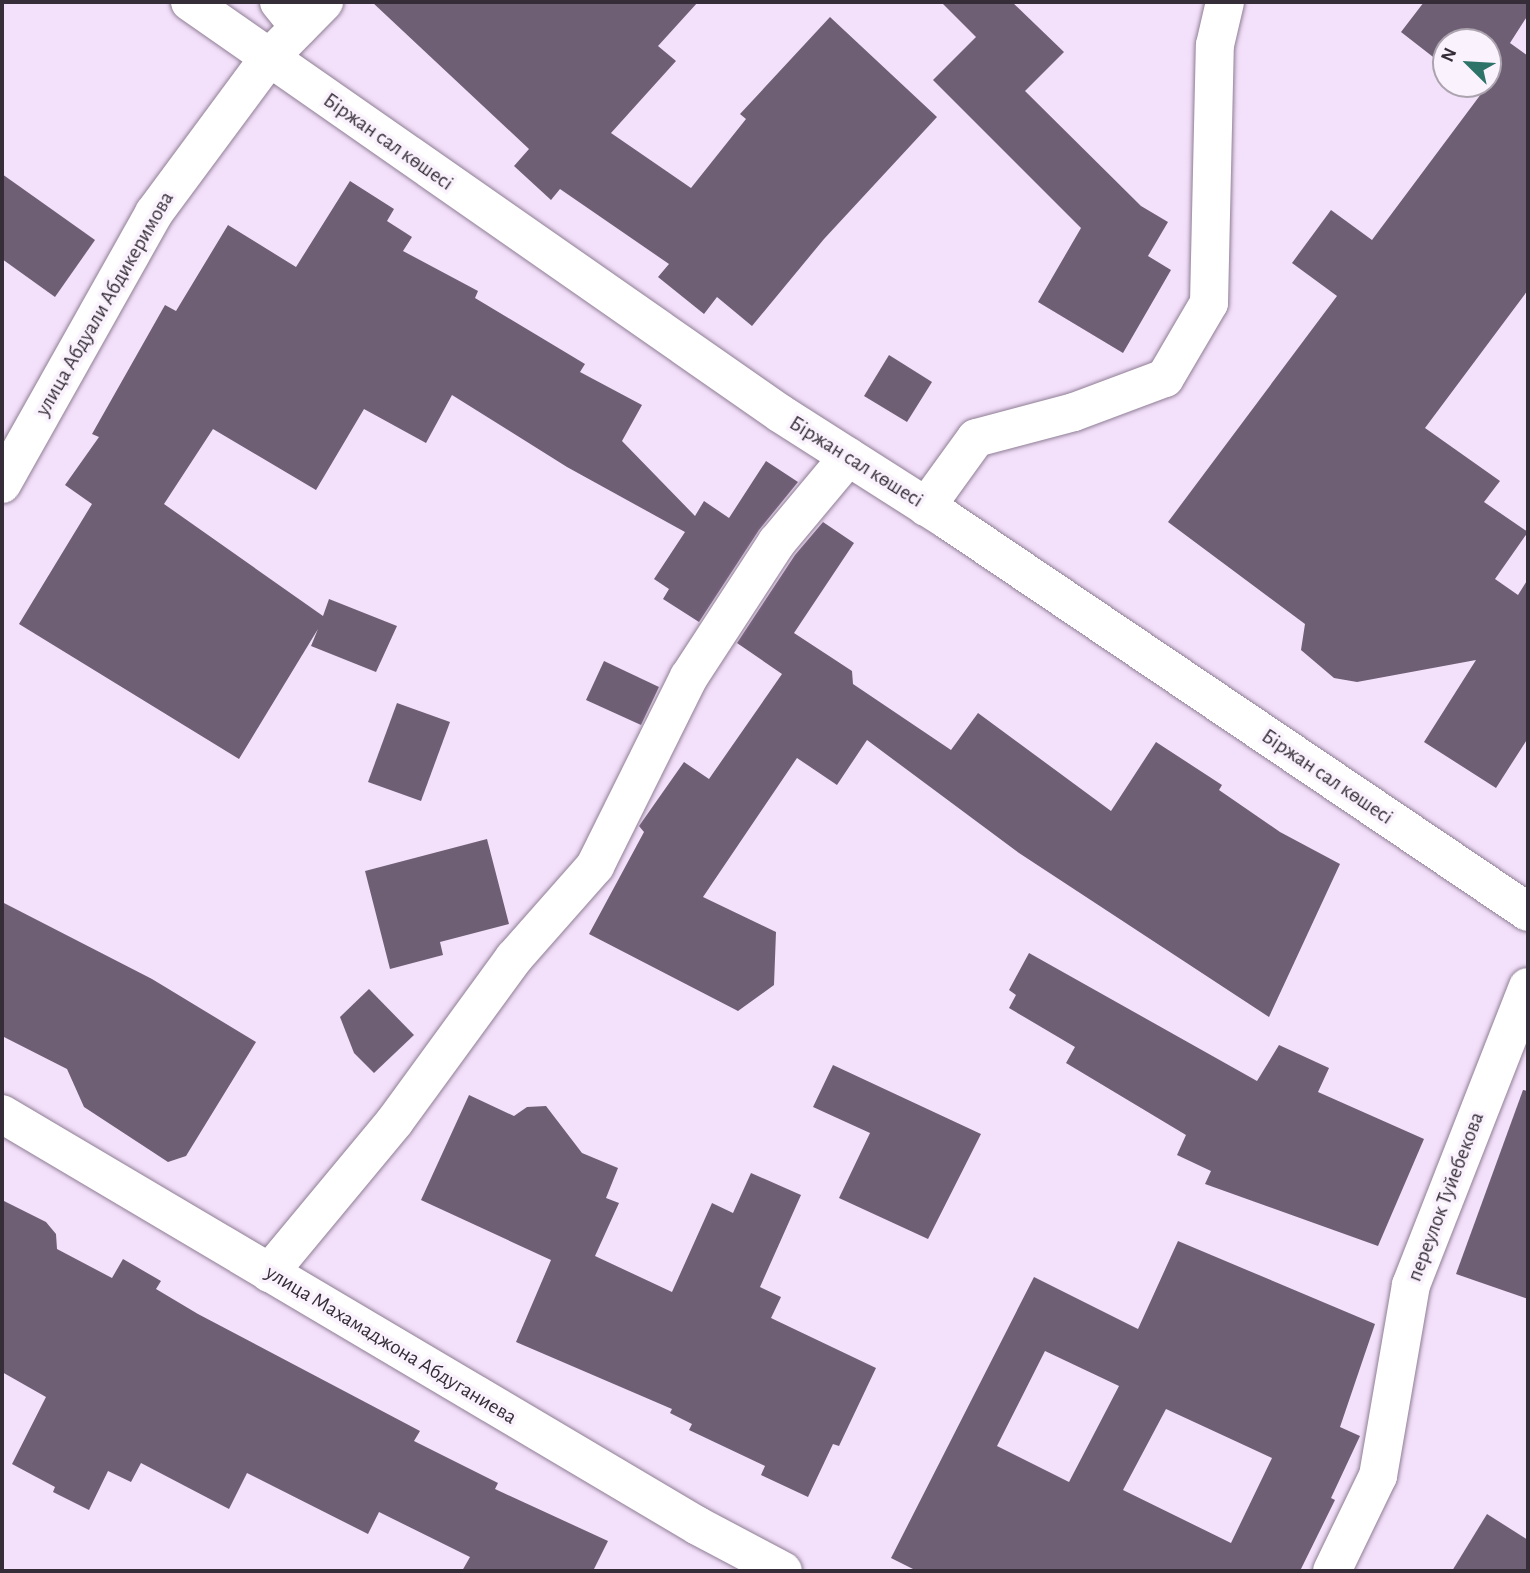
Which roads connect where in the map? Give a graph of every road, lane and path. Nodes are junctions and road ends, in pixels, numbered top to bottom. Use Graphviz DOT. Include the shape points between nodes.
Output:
graph roads {
  1 [pos="190,2"];
  2 [pos="1226,2"];
  3 [pos="301,10"];
  4 [pos="268,59"];
  5 [pos="848,457"];
  6 [pos="2,484"];
  7 [pos="926,506"];
  8 [pos="1528,912"];
  9 [pos="1528,987"];
  10 [pos="2,1114"];
  11 [pos="269,1273"];
  12 [pos="783,1571"];
  13 [pos="1332,1571"];
  1 -- 4 [label="street, Біржан сал көшесі"];
  2 -- 7 [label="street" via="1215,45 1209,303 1165,378 1074,412 976,438"];
  3 -- 4 [label="street, улица Абдуали Абдикеримова"];
  4 -- 5 [label="street, Біржан сал көшесі"];
  4 -- 6 [label="street, улица Абдуали Абдикеримова" via="154,213"];
  5 -- 7 [label="street, Біржан сал көшесі"];
  5 -- 11 [label="street" via="777,542 689,677 595,866 514,958 395,1121"];
  7 -- 8 [label="street, Біржан сал көшесі"];
  9 -- 13 [label="street, переулок Туйебекова" via="1411,1285 1378,1476"];
  10 -- 11 [label="street, улица Махамаджона Абдуганиева"];
  11 -- 12 [label="street, улица Махамаджона Абдуганиева" via="698,1526"];
}
